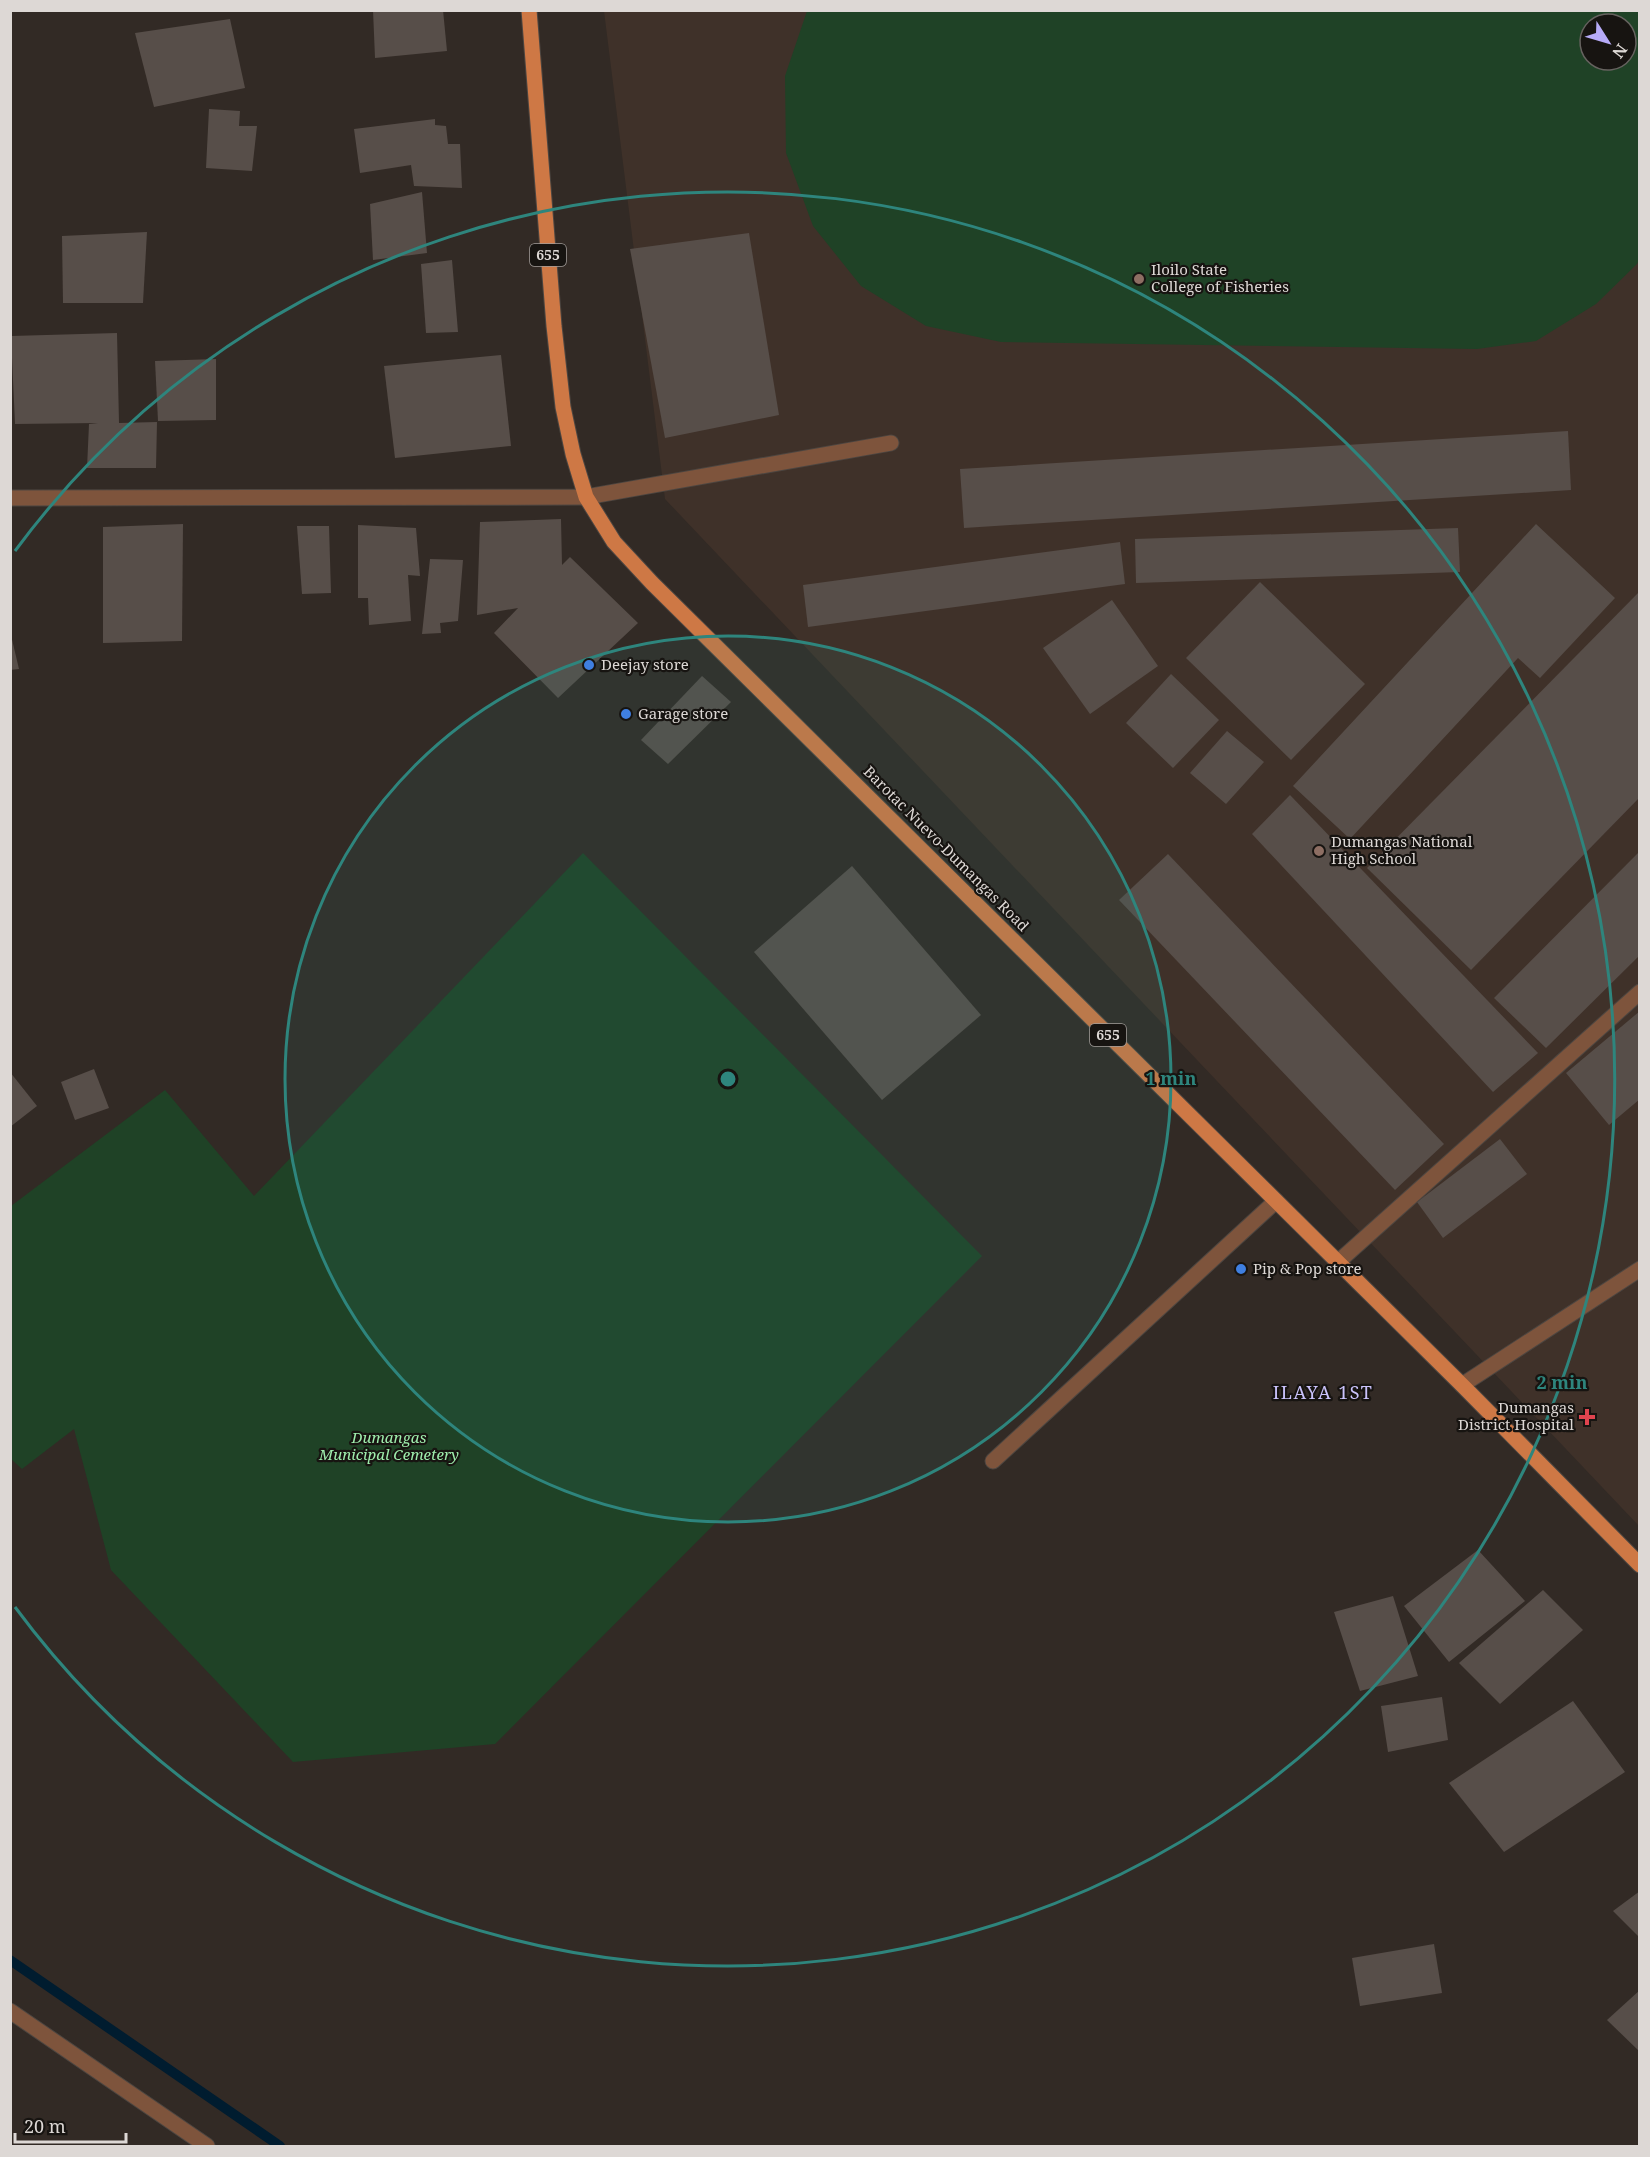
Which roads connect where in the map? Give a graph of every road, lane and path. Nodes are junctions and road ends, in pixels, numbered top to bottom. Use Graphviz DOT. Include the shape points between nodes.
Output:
graph roads {
  1 [pos="529,10"];
  2 [pos="891,443"];
  3 [pos="586,497"];
  4 [pos="10,498"];
  5 [pos="1640,992"];
  6 [pos="1276,1201"];
  7 [pos="1338,1262"];
  8 [pos="1640,1269"];
  9 [pos="1462,1385"];
  10 [pos="993,1461"];
  11 [pos="1640,1565"];
  12 [pos="10,2011"];
  13 [pos="207,2146"];
  1 -- 3 [label="main road, Barotac Nuevo-Dumangas Road / 655" via="563,407"];
  2 -- 3 [label="street"];
  3 -- 4 [label="street"];
  3 -- 6 [label="main road, Barotac Nuevo-Dumangas Road / 655" via="614,542 652,583"];
  5 -- 7 [label="street"];
  6 -- 7 [label="main road, Barotac Nuevo-Dumangas Road / 655"];
  6 -- 10 [label="street"];
  7 -- 9 [label="main road, Barotac Nuevo-Dumangas Road / 655"];
  8 -- 9 [label="street"];
  9 -- 11 [label="main road, Barotac Nuevo-Dumangas Road / 655"];
  12 -- 13 [label="street"];
}
